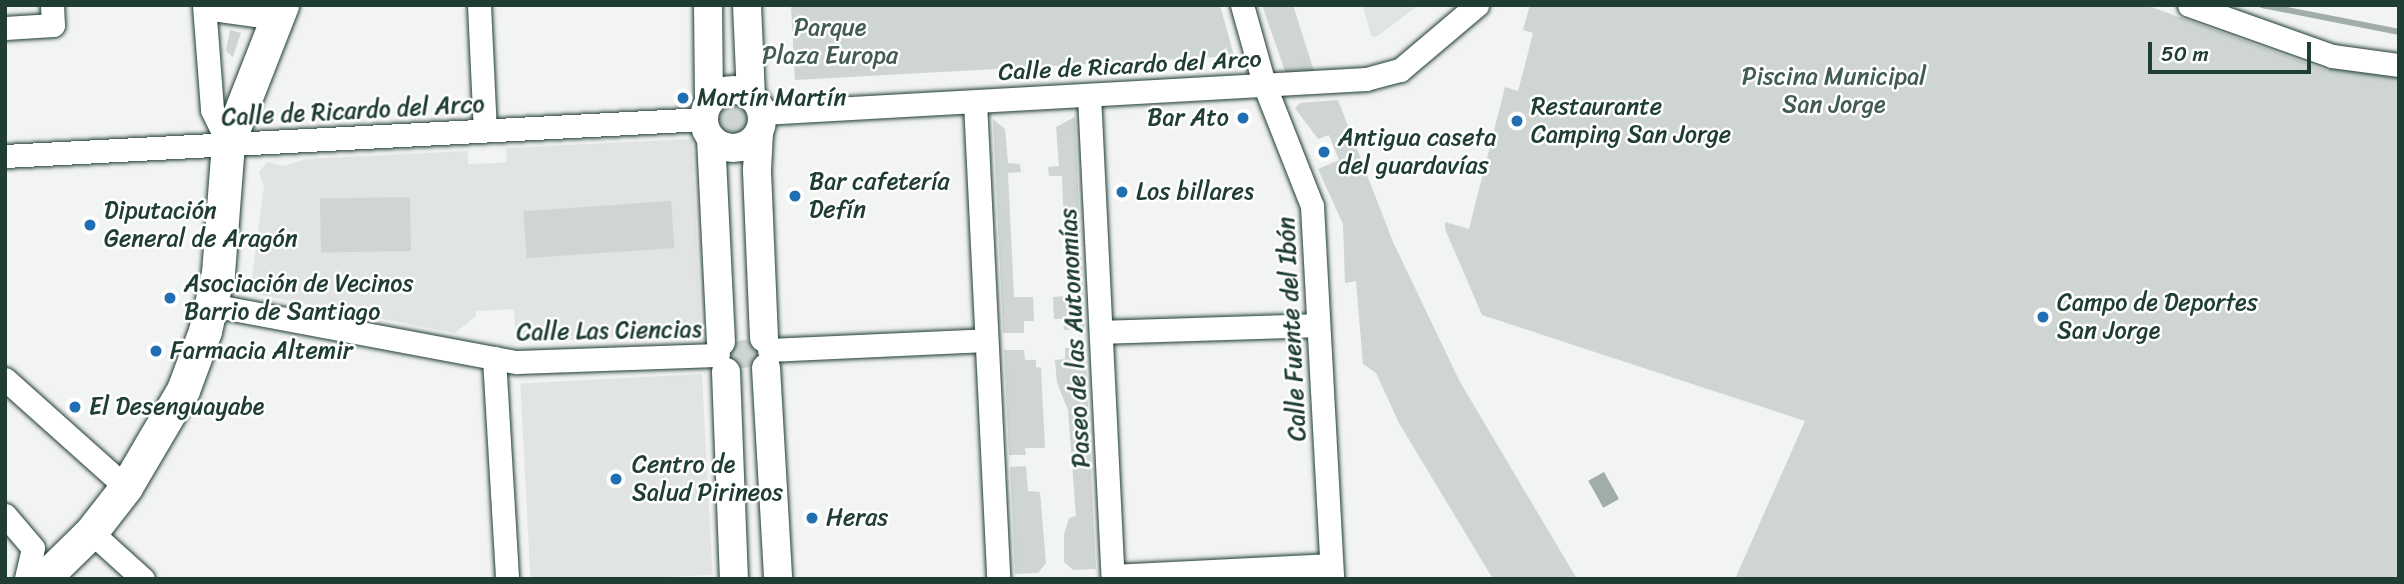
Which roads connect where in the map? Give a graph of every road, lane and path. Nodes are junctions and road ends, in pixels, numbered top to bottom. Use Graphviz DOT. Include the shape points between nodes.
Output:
graph roads {
  1 [pos="52,5"];
  2 [pos="480,5"];
  3 [pos="708,5"];
  4 [pos="747,5"];
  5 [pos="1242,5"];
  6 [pos="1477,5"];
  7 [pos="2189,5"];
  8 [pos="204,7"];
  9 [pos="280,12"];
  10 [pos="5,27"];
  11 [pos="2399,65"];
  12 [pos="1264,84"];
  13 [pos="1089,94"];
  14 [pos="975,102"];
  15 [pos="757,114"];
  16 [pos="708,120"];
  17 [pos="485,130"];
  18 [pos="228,143"];
  19 [pos="5,156"];
  20 [pos="211,305"];
  21 [pos="1318,325"];
  22 [pos="1101,332"];
  23 [pos="986,340"];
  24 [pos="766,352"];
  25 [pos="722,356"];
  26 [pos="494,358"];
  27 [pos="5,379"];
  28 [pos="126,486"];
  29 [pos="5,515"];
  30 [pos="91,532"];
  31 [pos="1331,572"];
  32 [pos="1113,577"];
  33 [pos="26,579"];
  34 [pos="43,579"];
  35 [pos="143,579"];
  36 [pos="507,579"];
  37 [pos="735,579"];
  38 [pos="778,579"];
  39 [pos="998,579"];
  1 -- 10 [label="street" via="53,25"];
  2 -- 17 [label="street"];
  3 -- 16 [label="main road"];
  4 -- 15 [label="main road"];
  5 -- 12 [label="street, Calle Fuente del Ibón"];
  6 -- 12 [label="street, Calle de Ricardo del Arco" via="1400,70 1366,79"];
  7 -- 11 [label="street" via="2332,56"];
  8 -- 9 [label="street"];
  8 -- 18 [label="street" via="212,110"];
  9 -- 18 [label="highway"];
  12 -- 13 [label="street, Calle de Ricardo del Arco"];
  12 -- 21 [label="street, Calle Fuente del Ibón" via="1312,206"];
  13 -- 14 [label="street, Calle de Ricardo del Arco"];
  13 -- 22 [label="street, Paseo de las Autonomías"];
  14 -- 15 [label="street, Calle de Ricardo del Arco"];
  14 -- 23 [label="street"];
  15 -- 16 [label="main road" via="724,91"];
  15 -- 16 [label="main road" via="737,148"];
  15 -- 24 [label="main road"];
  16 -- 17 [label="street, Calle de Ricardo del Arco"];
  16 -- 25 [label="main road"];
  17 -- 18 [label="street, Calle de Ricardo del Arco"];
  18 -- 19 [label="street, Calle de Ricardo del Arco"];
  18 -- 20 [label="highway" via="223,230"];
  20 -- 26 [label="street, Calle Las Ciencias"];
  20 -- 28 [label="highway" via="183,390"];
  21 -- 22 [label="street"];
  21 -- 31 [label="street, Calle Fuente del Ibón"];
  22 -- 32 [label="street, Paseo de las Autonomías"];
  23 -- 24 [label="street"];
  23 -- 39 [label="street"];
  24 -- 25 [label="main road" via="743,380"];
  24 -- 25 [label="main road" via="741,328"];
  24 -- 38 [label="main road"];
  25 -- 26 [label="street, Calle Las Ciencias" via="517,362"];
  25 -- 37 [label="main road"];
  26 -- 36 [label="street"];
  27 -- 28 [label="street"];
  28 -- 30 [label="highway"];
  29 -- 33 [label="street" via="33,548"];
  30 -- 34 [label="highway"];
  30 -- 35 [label="street"];
  31 -- 32 [label="street"];
  37 -- 38 [label="main road" via="745,570 760,568"];
}
